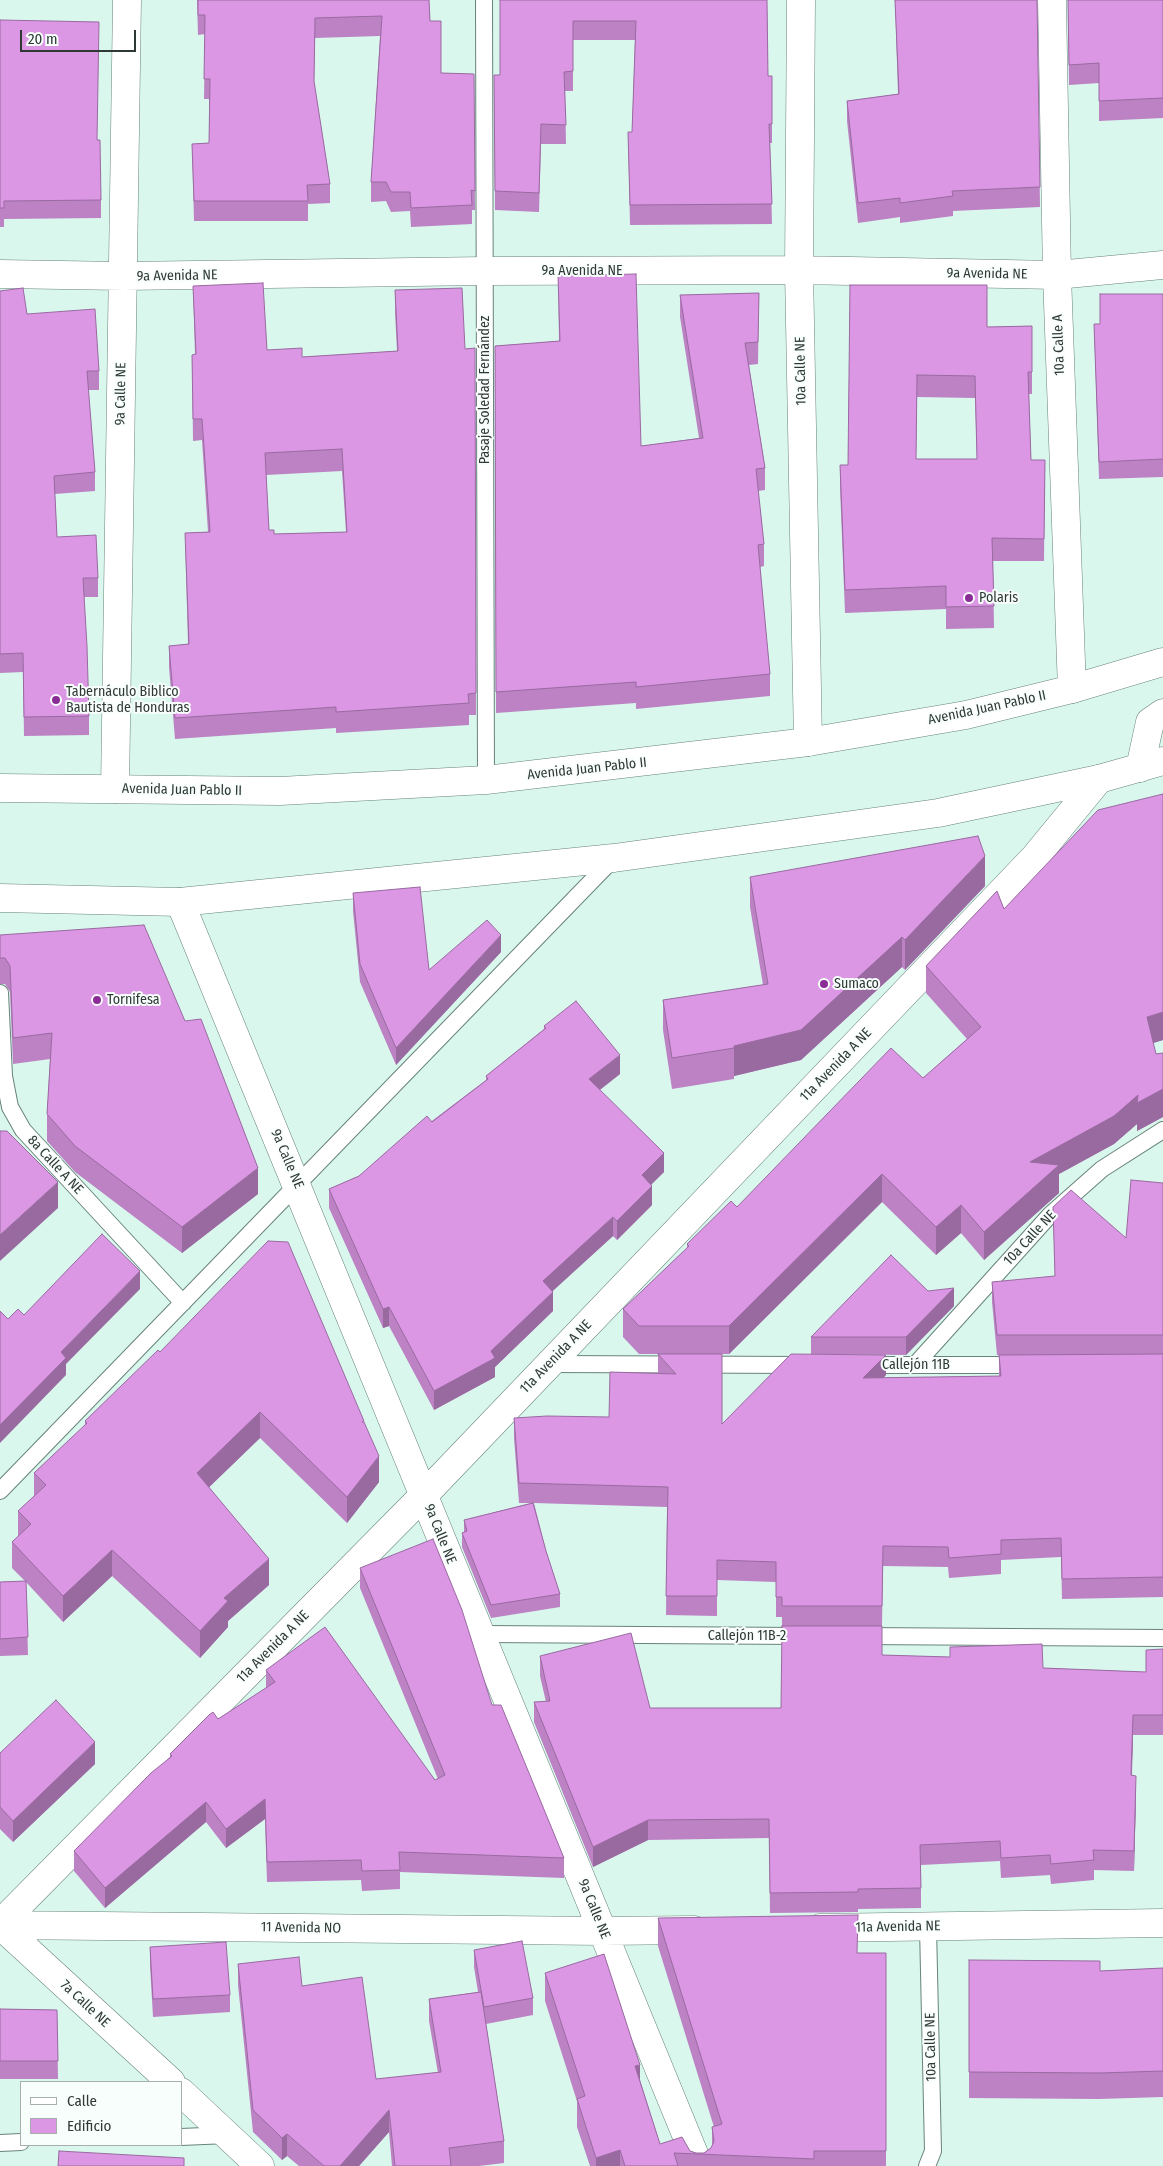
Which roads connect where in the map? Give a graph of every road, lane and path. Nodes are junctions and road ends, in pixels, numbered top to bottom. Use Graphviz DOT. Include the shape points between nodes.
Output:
graph roads {
  1 [pos="127,0"];
  2 [pos="484,0"];
  3 [pos="801,0"];
  4 [pos="1052,0"];
  5 [pos="1163,265"];
  6 [pos="799,270"];
  7 [pos="485,271"];
  8 [pos="0,274"];
  9 [pos="1057,275"];
  10 [pos="123,276"];
  11 [pos="1163,662"];
  12 [pos="1072,689"];
  13 [pos="1163,713"];
  14 [pos="808,742"];
  15 [pos="1151,764"];
  16 [pos="1099,779"];
  17 [pos="486,780"];
  18 [pos="0,788"];
  19 [pos="116,789"];
  20 [pos="614,858"];
  21 [pos="0,898"];
  22 [pos="180,902"];
  23 [pos="0,993"];
  24 [pos="1163,1130"];
  25 [pos="297,1184"];
  26 [pos="183,1303"];
  27 [pos="549,1364"];
  28 [pos="816,1365"];
  29 [pos="846,1365"];
  30 [pos="915,1365"];
  31 [pos="1034,1365"];
  32 [pos="0,1491"];
  33 [pos="424,1495"];
  34 [pos="481,1634"];
  35 [pos="820,1636"];
  36 [pos="850,1636"];
  37 [pos="1163,1638"];
  38 [pos="1163,1923"];
  39 [pos="0,1925"];
  40 [pos="928,1927"];
  41 [pos="721,1929"];
  42 [pos="790,1929"];
  43 [pos="603,1931"];
  44 [pos="170,2081"];
  45 [pos="182,2093"];
  46 [pos="228,2135"];
  47 [pos="182,2137"];
  48 [pos="20,2142"];
  49 [pos="0,2143"];
  50 [pos="260,2166"];
  51 [pos="699,2166"];
  52 [pos="928,2166"];
  1 -- 10 [label="main road, 9a Calle NE"];
  2 -- 7 [label="lane, Pasaje Soledad Fernández"];
  3 -- 6 [label="main road, 10a Calle NE"];
  4 -- 9 [label="main road, 10a Calle A"];
  5 -- 9 [label="main road, 9a Avenida NE"];
  6 -- 7 [label="main road, 9a Avenida NE"];
  6 -- 9 [label="main road, 9a Avenida NE"];
  6 -- 14 [label="main road, 10a Calle NE"];
  7 -- 10 [label="main road, 9a Avenida NE"];
  7 -- 17 [label="lane, Pasaje Soledad Fernández"];
  8 -- 10 [label="main road, 9a Avenida NE"];
  9 -- 12 [label="main road, 10a Calle A"];
  10 -- 19 [label="main road, 9a Calle NE"];
  11 -- 12 [label="main road, Avenida Juan Pablo II"];
  12 -- 14 [label="main road, Avenida Juan Pablo II" via="966,715"];
  13 -- 15 [label="main road" via="1150,722"];
  14 -- 17 [label="main road, Avenida Juan Pablo II"];
  15 -- 16 [label="main road"];
  16 -- 20 [label="main road" via="938,812"];
  16 -- 27 [label="main road, 11a Avenida A NE" via="1035,858"];
  17 -- 19 [label="main road, Avenida Juan Pablo II" via="280,790"];
  18 -- 19 [label="main road, Avenida Juan Pablo II"];
  20 -- 22 [label="main road"];
  20 -- 25 [label="lane"];
  21 -- 22 [label="main road"];
  22 -- 25 [label="main road, 9a Calle NE"];
  23 -- 26 [label="lane, 8a Calle A NE" via="4,1076 10,1107 23,1130"];
  24 -- 30 [label="lane, 10a Calle NE" via="1102,1169 1050,1215"];
  25 -- 26 [label="lane"];
  25 -- 33 [label="main road, 9a Calle NE"];
  26 -- 32 [label="lane"];
  27 -- 28 [label="lane"];
  27 -- 33 [label="main road, 11a Avenida A NE"];
  29 -- 30 [label="lane, Callejón 11B"];
  30 -- 31 [label="lane, Callejón 11B"];
  33 -- 34 [label="main road, 9a Calle NE"];
  33 -- 39 [label="main road, 11a Avenida A NE"];
  34 -- 35 [label="lane, Callejón 11B-2"];
  34 -- 43 [label="main road, 9a Calle NE"];
  36 -- 37 [label="lane"];
  38 -- 40 [label="main road, 11a Avenida NE"];
  39 -- 43 [label="main road, 11 Avenida NO"];
  39 -- 44 [label="main road, 7a Calle NE"];
  40 -- 42 [label="main road, 11a Avenida NE"];
  40 -- 52 [label="lane, 10a Calle NE" via="933,2151"];
  41 -- 43 [label="main road"];
  43 -- 51 [label="main road, 9a Calle NE"];
  45 -- 46 [label="main road"];
  46 -- 47 [label="lane"];
  46 -- 50 [label="main road"];
  48 -- 49 [label="lane"];
}
